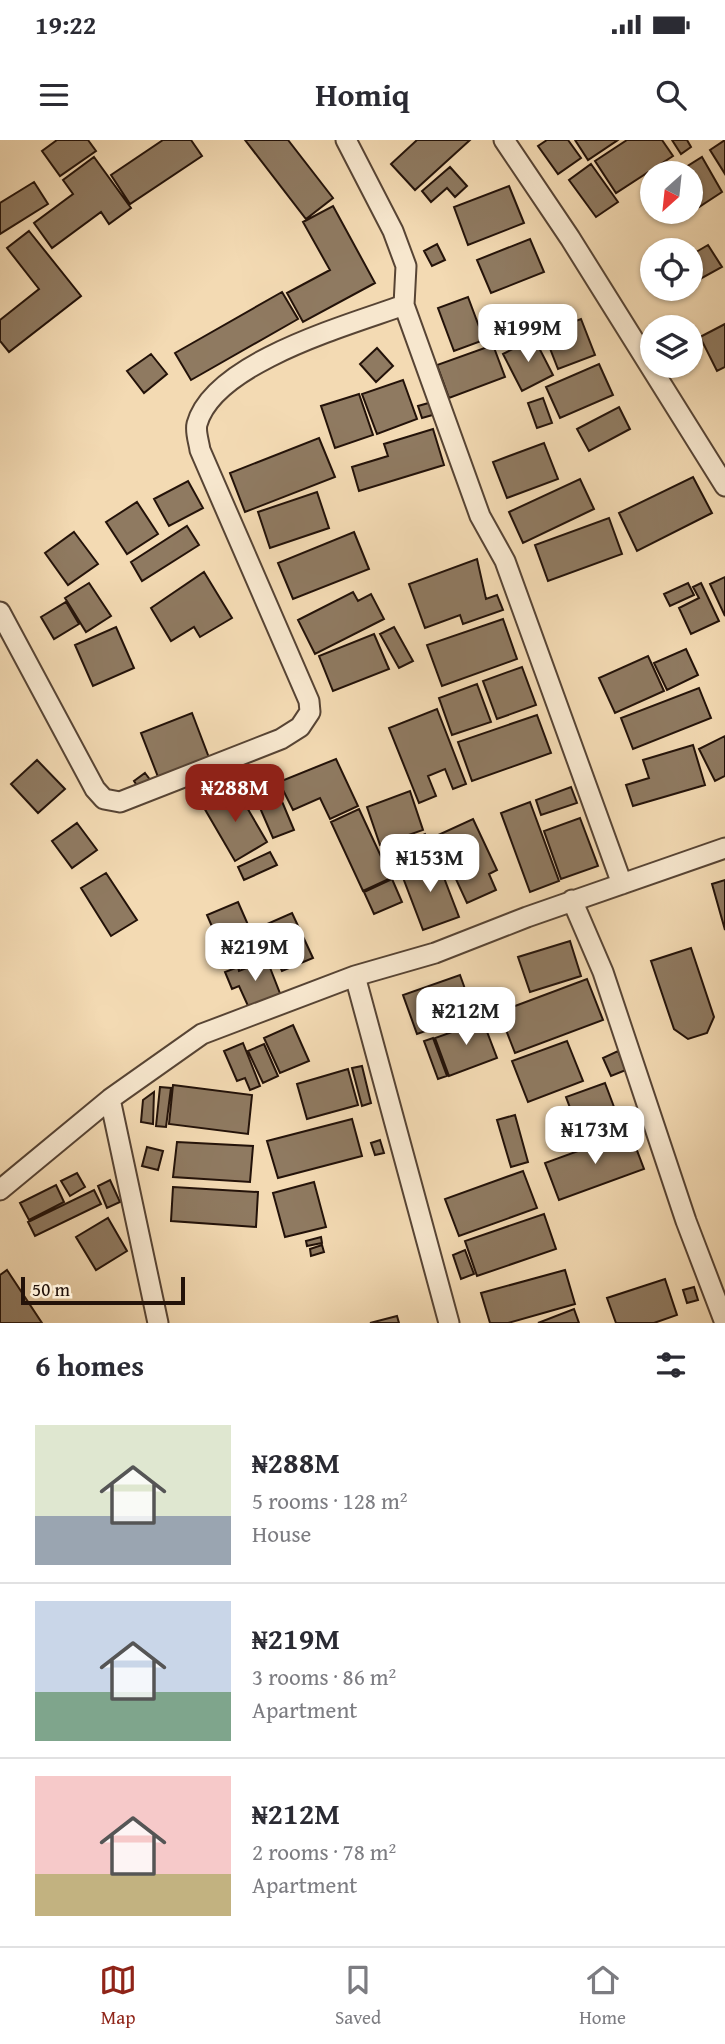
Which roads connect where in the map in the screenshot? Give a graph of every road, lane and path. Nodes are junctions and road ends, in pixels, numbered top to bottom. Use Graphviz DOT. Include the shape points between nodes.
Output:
graph roads {
  1 [pos="346,140"];
  2 [pos="504,140"];
  3 [pos="404,305"];
  4 [pos="725,486"];
  5 [pos="0,612"];
  6 [pos="725,848"];
  7 [pos="622,884"];
  8 [pos="572,900"];
  9 [pos="355,976"];
  10 [pos="110,1099"];
  11 [pos="0,1190"];
  12 [pos="158,1323"];
  13 [pos="449,1323"];
  14 [pos="725,1323"];
  1 -- 3 [label="street" via="406,265"];
  2 -- 4 [label="street"];
  3 -- 5 [label="street" via="247,366 204,406 196,427 200,450 309,701 310,712 300,727 281,739 120,802 104,799"];
  3 -- 7 [label="street" via="480,516 505,561"];
  6 -- 7 [label="street"];
  7 -- 8 [label="street"];
  8 -- 9 [label="street" via="435,953"];
  8 -- 14 [label="street" via="603,972"];
  9 -- 10 [label="street" via="202,1034"];
  9 -- 13 [label="street"];
  10 -- 11 [label="street"];
  10 -- 12 [label="street"];
}
